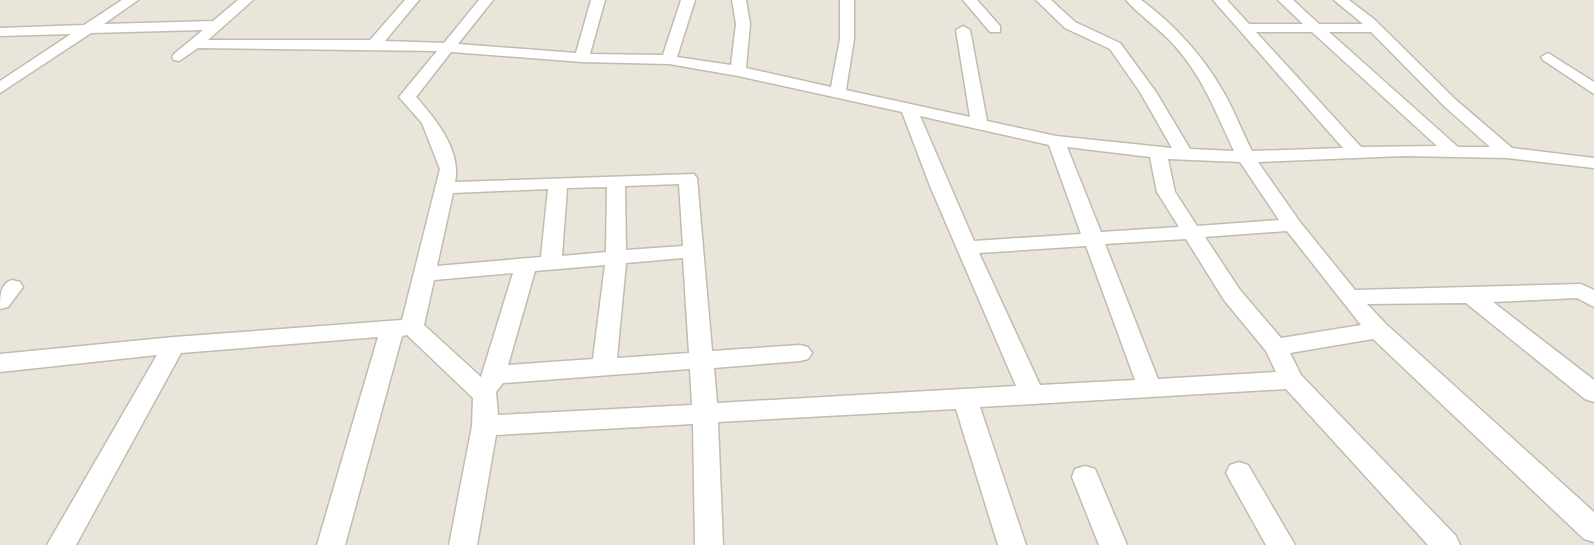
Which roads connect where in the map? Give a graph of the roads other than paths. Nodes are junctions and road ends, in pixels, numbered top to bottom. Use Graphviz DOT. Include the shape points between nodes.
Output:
graph roads {
  1 [pos="131,0"];
  2 [pos="246,0"];
  3 [pos="412,0"];
  4 [pos="486,0"];
  5 [pos="598,0"];
  6 [pos="688,0"];
  7 [pos="739,0"];
  8 [pos="847,0"];
  9 [pos="970,0"];
  10 [pos="1043,0"];
  11 [pos="1133,0"];
  12 [pos="1220,0"];
  13 [pos="1285,0"];
  14 [pos="1341,0"];
  15 [pos="215,25"];
  16 [pos="88,28"];
  17 [pos="1247,28"];
  18 [pos="1314,28"];
  19 [pos="1375,28"];
  20 [pos="995,29"];
  21 [pos="963,30"];
  22 [pos="0,32"];
  23 [pos="194,44"];
  24 [pos="374,45"];
  25 [pos="449,48"];
  26 [pos="179,57"];
  27 [pos="1548,57"];
  28 [pos="582,58"];
  29 [pos="669,60"];
  30 [pos="738,71"];
  31 [pos="0,88"];
  32 [pos="1594,89"];
  33 [pos="838,93"];
  34 [pos="908,107"];
  35 [pos="979,123"];
  36 [pos="1056,141"];
  37 [pos="1453,152"];
  38 [pos="1158,153"];
  39 [pos="1357,153"];
  40 [pos="1507,153"];
  41 [pos="1184,154"];
  42 [pos="1246,157"];
  43 [pos="1594,163"];
  44 [pos="616,181"];
  45 [pos="558,183"];
  46 [pos="444,188"];
  47 [pos="1292,225"];
  48 [pos="1193,234"];
  49 [pos="1093,240"];
  50 [pos="966,248"];
  51 [pos="693,251"];
  52 [pos="616,258"];
  53 [pos="551,263"];
  54 [pos="526,266"];
  55 [pos="424,274"];
  56 [pos="1590,295"];
  57 [pos="1471,296"];
  58 [pos="1348,297"];
  59 [pos="402,328"];
  60 [pos="1378,330"];
  61 [pos="174,345"];
  62 [pos="1276,347"];
  63 [pos="800,353"];
  64 [pos="701,361"];
  65 [pos="0,363"];
  66 [pos="604,368"];
  67 [pos="1292,380"];
  68 [pos="490,385"];
  69 [pos="1150,387"];
  70 [pos="1594,393"];
  71 [pos="1032,395"];
  72 [pos="965,399"];
  73 [pos="705,414"];
  74 [pos="485,426"];
  75 [pos="1239,473"];
  76 [pos="1085,477"];
  77 [pos="1594,530"];
  78 [pos="61,545"];
  79 [pos="331,545"];
  80 [pos="463,545"];
  81 [pos="708,545"];
  82 [pos="1012,545"];
  83 [pos="1113,545"];
  84 [pos="1281,545"];
  85 [pos="1446,545"];
  1 -- 16 [label="street"];
  2 -- 15 [label="street"];
  3 -- 24 [label="street"];
  4 -- 25 [label="street"];
  5 -- 28 [label="street"];
  6 -- 29 [label="street"];
  7 -- 30 [label="street" via="743,24"];
  8 -- 33 [label="street" via="847,39"];
  9 -- 20 [label="street"];
  10 -- 41 [label="street" via="1070,25 1115,46 1148,92"];
  11 -- 42 [label="street" via="1152,14 1206,75"];
  12 -- 17 [label="street"];
  13 -- 18 [label="street"];
  14 -- 19 [label="street"];
  15 -- 16 [label="street"];
  15 -- 23 [label="street"];
  16 -- 22 [label="street"];
  16 -- 31 [label="street"];
  17 -- 18 [label="street"];
  17 -- 39 [label="street"];
  18 -- 19 [label="street"];
  18 -- 37 [label="street"];
  19 -- 40 [label="street" via="1450,104"];
  21 -- 35 [label="street"];
  23 -- 24 [label="street"];
  23 -- 26 [label="street"];
  24 -- 25 [label="street"];
  25 -- 28 [label="street"];
  25 -- 46 [label="street" via="407,97 430,122 448,169"];
  27 -- 32 [label="street"];
  28 -- 29 [label="street"];
  29 -- 30 [label="street"];
  30 -- 33 [label="street"];
  33 -- 34 [label="street"];
  34 -- 35 [label="street"];
  34 -- 50 [label="street"];
  35 -- 36 [label="street"];
  36 -- 38 [label="street"];
  36 -- 49 [label="street"];
  37 -- 39 [label="street"];
  37 -- 40 [label="street"];
  38 -- 41 [label="street"];
  38 -- 48 [label="street" via="1166,192"];
  39 -- 42 [label="street"];
  40 -- 43 [label="street"];
  41 -- 42 [label="street"];
  42 -- 47 [label="street"];
  44 -- 45 [label="street"];
  44 -- 51 [label="street" via="688,178"];
  44 -- 52 [label="street"];
  45 -- 46 [label="street"];
  45 -- 53 [label="street"];
  46 -- 55 [label="street"];
  47 -- 48 [label="street"];
  47 -- 58 [label="street"];
  48 -- 49 [label="street"];
  48 -- 62 [label="street" via="1232,295"];
  49 -- 50 [label="street"];
  49 -- 69 [label="street"];
  50 -- 71 [label="street"];
  51 -- 52 [label="street"];
  51 -- 64 [label="street"];
  52 -- 53 [label="street"];
  52 -- 66 [label="street"];
  53 -- 54 [label="street"];
  54 -- 55 [label="street"];
  54 -- 68 [label="street"];
  55 -- 59 [label="street"];
  56 -- 57 [label="street"];
  57 -- 58 [label="street"];
  57 -- 70 [label="street"];
  58 -- 60 [label="street"];
  59 -- 61 [label="street"];
  59 -- 68 [label="street"];
  59 -- 79 [label="street"];
  60 -- 62 [label="street"];
  60 -- 77 [label="street"];
  61 -- 65 [label="street"];
  61 -- 78 [label="street"];
  62 -- 67 [label="street"];
  63 -- 64 [label="street"];
  64 -- 66 [label="street"];
  64 -- 73 [label="street"];
  66 -- 68 [label="street"];
  67 -- 69 [label="street"];
  67 -- 85 [label="street"];
  68 -- 74 [label="street"];
  69 -- 71 [label="street"];
  71 -- 72 [label="street"];
  72 -- 73 [label="street"];
  72 -- 82 [label="street"];
  73 -- 74 [label="street"];
  73 -- 81 [label="street"];
  74 -- 80 [label="street"];
  75 -- 84 [label="street"];
  76 -- 83 [label="street"];
}
